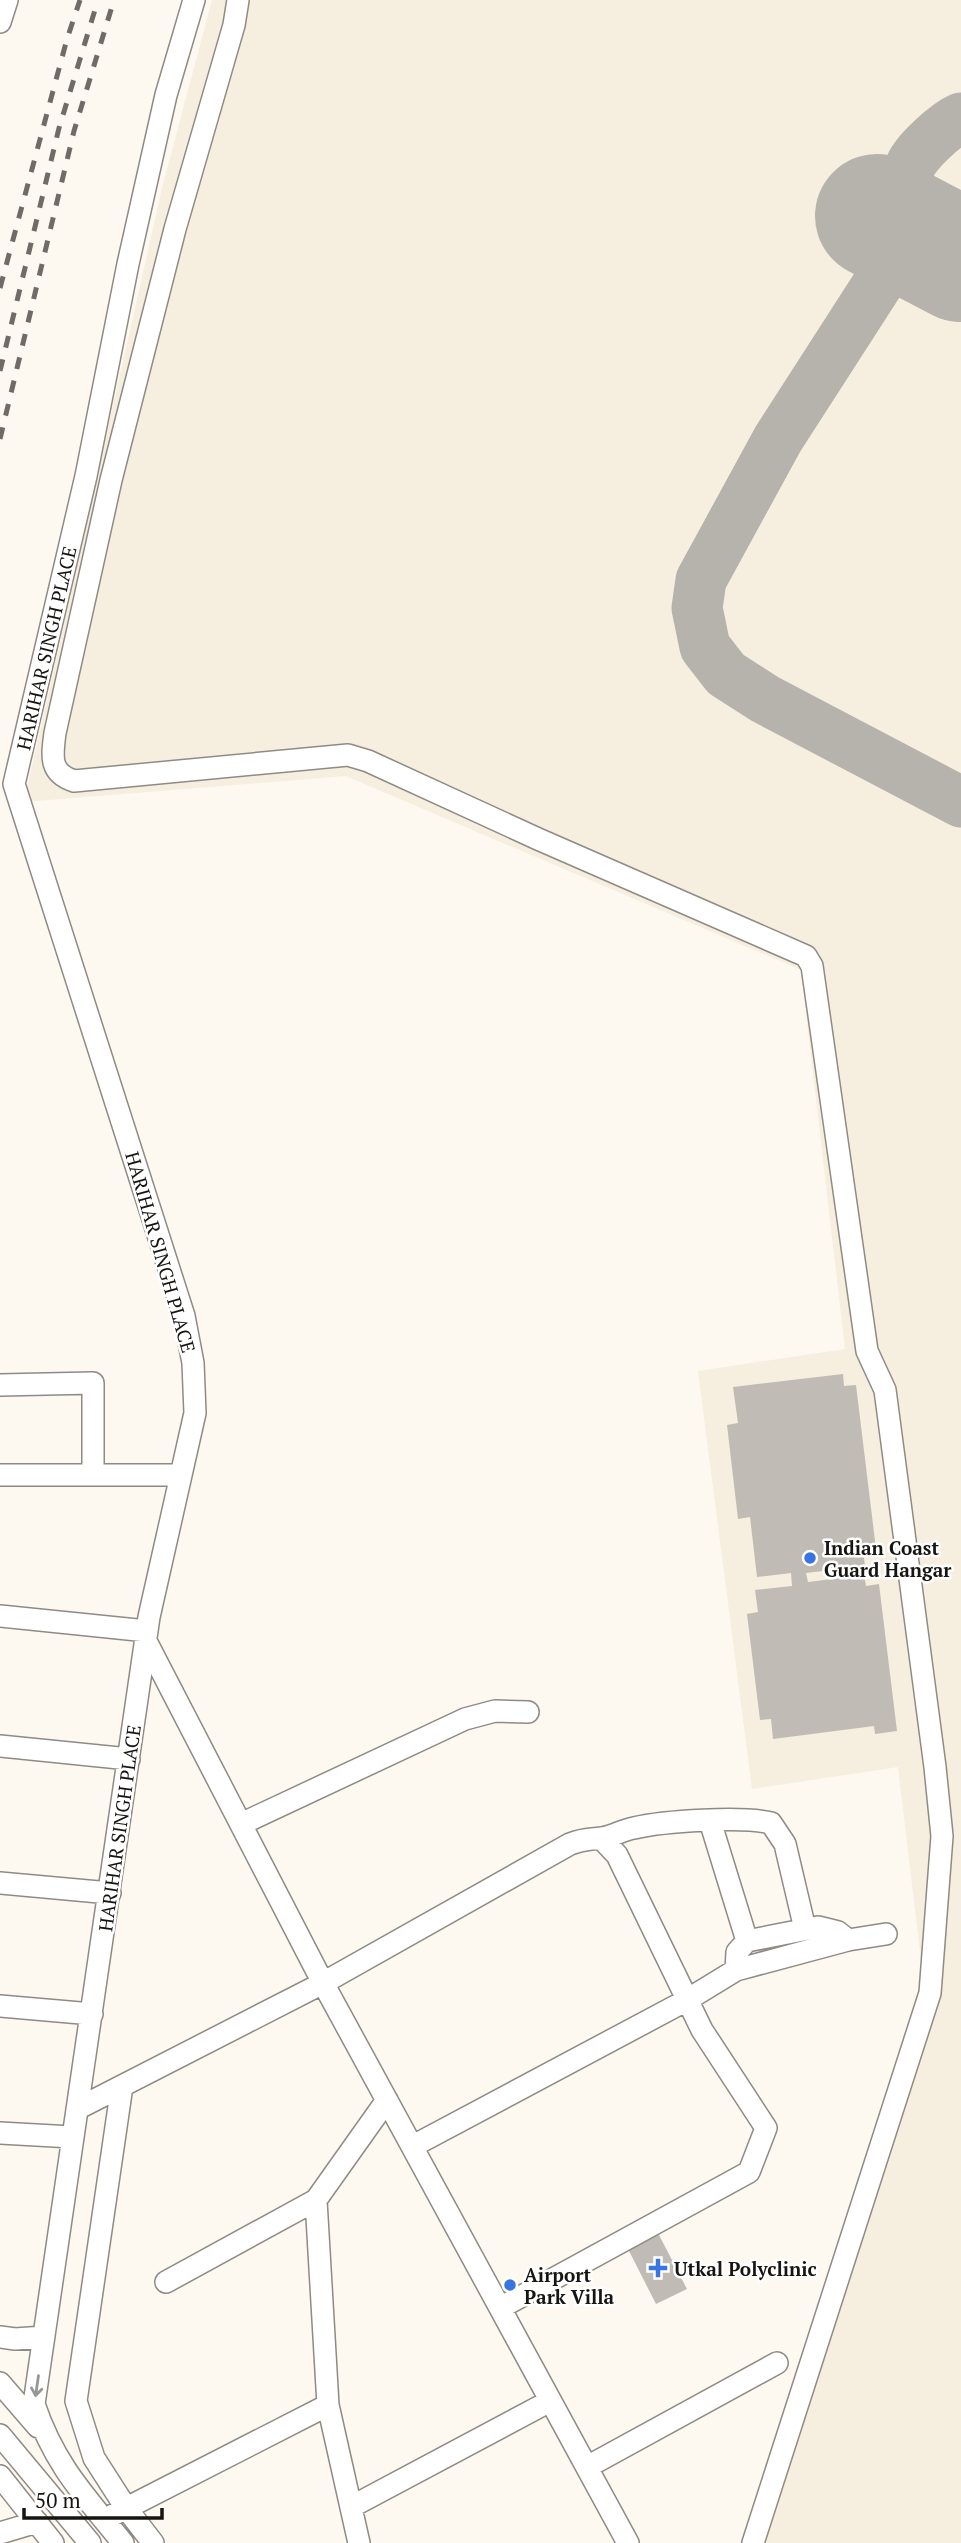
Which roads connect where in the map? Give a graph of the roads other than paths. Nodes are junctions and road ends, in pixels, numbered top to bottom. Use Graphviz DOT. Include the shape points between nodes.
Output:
graph roads {
  1 [pos="7,0"];
  2 [pos="194,0"];
  3 [pos="238,0"];
  4 [pos="0,22"];
  5 [pos="0,1385"];
  6 [pos="0,1475"];
  7 [pos="93,1475"];
  8 [pos="181,1475"];
  9 [pos="0,1616"];
  10 [pos="147,1636"];
  11 [pos="528,1712"];
  12 [pos="0,1746"];
  13 [pos="129,1759"];
  14 [pos="710,1821"];
  15 [pos="240,1824"];
  16 [pos="600,1838"];
  17 [pos="0,1883"];
  18 [pos="110,1894"];
  19 [pos="805,1929"];
  20 [pos="886,1934"];
  21 [pos="747,1941"];
  22 [pos="848,1941"];
  23 [pos="736,1970"];
  24 [pos="323,1983"];
  25 [pos="687,2000"];
  26 [pos="0,2006"];
  27 [pos="92,2014"];
  28 [pos="122,2086"];
  29 [pos="387,2100"];
  30 [pos="76,2109"];
  31 [pos="0,2133"];
  32 [pos="72,2137"];
  33 [pos="413,2146"];
  34 [pos="316,2200"];
  35 [pos="166,2282"];
  36 [pos="500,2308"];
  37 [pos="0,2336"];
  38 [pos="44,2337"];
  39 [pos="777,2363"];
  40 [pos="0,2383"];
  41 [pos="550,2401"];
  42 [pos="328,2405"];
  43 [pos="44,2434"];
  44 [pos="0,2435"];
  45 [pos="587,2468"];
  46 [pos="0,2476"];
  47 [pos="351,2507"];
  48 [pos="126,2508"];
  49 [pos="104,2519"];
  50 [pos="37,2522"];
  51 [pos="0,2533"];
  52 [pos="53,2543"];
  53 [pos="90,2543"];
  54 [pos="123,2543"];
  55 [pos="153,2543"];
  56 [pos="359,2543"];
  57 [pos="628,2543"];
  58 [pos="753,2543"];
  1 -- 4 [label="street"];
  2 -- 8 [label="street, HARIHAR SINGH PLACE" via="166,94 86,475 14,784 184,1317 193,1363 195,1413"];
  3 -- 58 [label="street" via="110,480 55,733 52,756 56,768 63,778 74,781 348,755 806,956 812,966 866,1344 885,1390 942,1836 930,1993"];
  5 -- 7 [label="street" via="93,1383"];
  6 -- 7 [label="street"];
  7 -- 8 [label="street"];
  8 -- 10 [label="street, HARIHAR SINGH PLACE"];
  9 -- 10 [label="street"];
  10 -- 13 [label="street, HARIHAR SINGH PLACE"];
  10 -- 15 [label="street"];
  11 -- 15 [label="street" via="495,1711 465,1719"];
  12 -- 13 [label="street"];
  13 -- 18 [label="street, HARIHAR SINGH PLACE"];
  14 -- 16 [label="street" via="635,1828"];
  14 -- 19 [label="street" via="760,1820 779,1832"];
  14 -- 21 [label="street"];
  15 -- 24 [label="street"];
  16 -- 24 [label="street" via="570,1844"];
  16 -- 25 [label="street" via="617,1855"];
  17 -- 18 [label="street"];
  18 -- 27 [label="street, HARIHAR SINGH PLACE"];
  19 -- 21 [label="street"];
  19 -- 22 [label="street" via="831,1930"];
  20 -- 22 [label="street"];
  21 -- 23 [label="street" via="737,1952"];
  22 -- 23 [label="street"];
  23 -- 25 [label="street"];
  24 -- 28 [label="street"];
  24 -- 29 [label="street"];
  25 -- 33 [label="street"];
  25 -- 36 [label="street" via="766,2128 749,2172"];
  26 -- 27 [label="street"];
  27 -- 30 [label="street, HARIHAR SINGH PLACE"];
  28 -- 30 [label="street"];
  28 -- 48 [label="street" via="76,2401 94,2459"];
  29 -- 33 [label="street"];
  29 -- 34 [label="street"];
  30 -- 32 [label="street, HARIHAR SINGH PLACE"];
  31 -- 32 [label="street"];
  32 -- 38 [label="street, HARIHAR SINGH PLACE"];
  33 -- 36 [label="street"];
  34 -- 35 [label="street"];
  34 -- 42 [label="street"];
  36 -- 41 [label="street"];
  37 -- 38 [label="street"];
  38 -- 43 [label="street, HARIHAR SINGH PLACE, one-way" via="34,2404"];
  39 -- 45 [label="street"];
  40 -- 43 [label="street"];
  41 -- 45 [label="street"];
  41 -- 47 [label="street"];
  42 -- 47 [label="street"];
  42 -- 48 [label="street"];
  43 -- 49 [label="street, HARIHAR SINGH PLACE" via="62,2468"];
  44 -- 53 [label="street"];
  45 -- 57 [label="street"];
  46 -- 50 [label="street"];
  47 -- 56 [label="street"];
  48 -- 49 [label="street"];
  48 -- 55 [label="street"];
  49 -- 54 [label="street, HARIHAR SINGH PLACE"];
  50 -- 51 [label="street"];
  50 -- 52 [label="street"];
}
